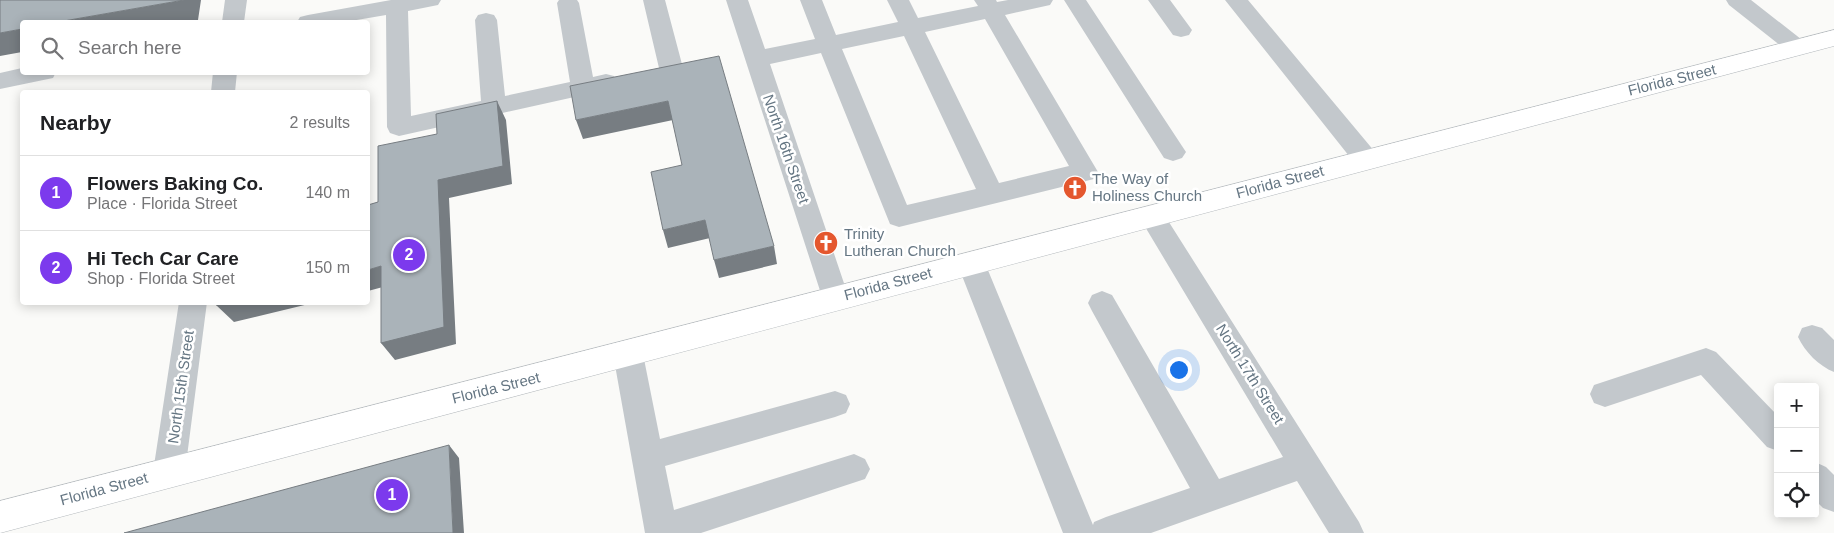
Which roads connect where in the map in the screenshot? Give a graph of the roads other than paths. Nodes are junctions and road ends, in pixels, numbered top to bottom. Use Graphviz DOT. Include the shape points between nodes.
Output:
graph roads {
  1 [pos="236,0"];
  2 [pos="430,0"];
  3 [pos="654,0"];
  4 [pos="737,0"];
  5 [pos="811,0"];
  6 [pos="898,0"];
  7 [pos="1042,0"];
  8 [pos="1074,0"];
  9 [pos="1159,0"];
  10 [pos="1236,0"];
  11 [pos="1738,0"];
  12 [pos="568,3"];
  13 [pos="988,5"];
  14 [pos="397,6"];
  15 [pos="232,20"];
  16 [pos="319,20"];
  17 [pos="486,20"];
  18 [pos="911,27"];
  19 [pos="1181,30"];
  20 [pos="1834,38"];
  21 [pos="829,44"];
  22 [pos="1798,48"];
  23 [pos="756,60"];
  24 [pos="696,63"];
  25 [pos="30,75"];
  26 [pos="225,75"];
  27 [pos="626,78"];
  28 [pos="0,81"];
  29 [pos="582,88"];
  30 [pos="222,90"];
  31 [pos="494,106"];
  32 [pos="1173,152"];
  33 [pos="1366,159"];
  34 [pos="992,195"];
  35 [pos="1151,215"];
  36 [pos="971,263"];
  37 [pos="835,298"];
  38 [pos="1102,303"];
  39 [pos="193,305"];
  40 [pos="1812,337"];
  41 [pos="628,354"];
  42 [pos="1834,359"];
  43 [pos="1605,394"];
  44 [pos="835,404"];
  45 [pos="1774,433"];
  46 [pos="648,457"];
  47 [pos="1305,464"];
  48 [pos="854,469"];
  49 [pos="169,472"];
  50 [pos="1819,481"];
  51 [pos="1212,496"];
  52 [pos="1834,497"];
  53 [pos="0,517"];
  54 [pos="662,532"];
  55 [pos="1080,533"];
  56 [pos="1106,533"];
  57 [pos="1347,533"];
  1 -- 15 [label="street"];
  2 -- 14 [label="street"];
  3 -- 24 [label="street" via="662,70"];
  4 -- 23 [label="street, North 16th Street"];
  5 -- 21 [label="street"];
  6 -- 18 [label="street"];
  7 -- 13 [label="street"];
  8 -- 32 [label="street"];
  9 -- 19 [label="street"];
  10 -- 33 [label="street"];
  11 -- 22 [label="street"];
  12 -- 29 [label="street"];
  13 -- 18 [label="street"];
  13 -- 34 [label="street" via="1085,172"];
  14 -- 16 [label="street"];
  14 -- 31 [label="street" via="399,127"];
  17 -- 31 [label="street"];
  18 -- 21 [label="street"];
  18 -- 34 [label="street"];
  20 -- 22 [label="main road, Florida Street"];
  21 -- 23 [label="street"];
  21 -- 34 [label="street" via="899,218"];
  22 -- 33 [label="main road, Florida Street"];
  23 -- 37 [label="street, North 16th Street"];
  25 -- 28 [label="street"];
  26 -- 30 [label="street"];
  27 -- 29 [label="street"];
  29 -- 31 [label="street"];
  33 -- 35 [label="main road, Florida Street"];
  35 -- 36 [label="main road, Florida Street"];
  35 -- 47 [label="street, North 17th Street"];
  36 -- 37 [label="main road, Florida Street"];
  36 -- 55 [label="street"];
  37 -- 41 [label="main road, Florida Street"];
  38 -- 51 [label="street"];
  39 -- 49 [label="street, North 15th Street"];
  40 -- 42 [label="street"];
  41 -- 46 [label="street"];
  41 -- 49 [label="main road, Florida Street"];
  43 -- 45 [label="street" via="1706,361"];
  44 -- 46 [label="street"];
  46 -- 54 [label="street"];
  47 -- 51 [label="street"];
  47 -- 57 [label="street, North 17th Street"];
  48 -- 54 [label="street"];
  49 -- 53 [label="main road, Florida Street"];
  50 -- 52 [label="street"];
  51 -- 56 [label="street"];
}
